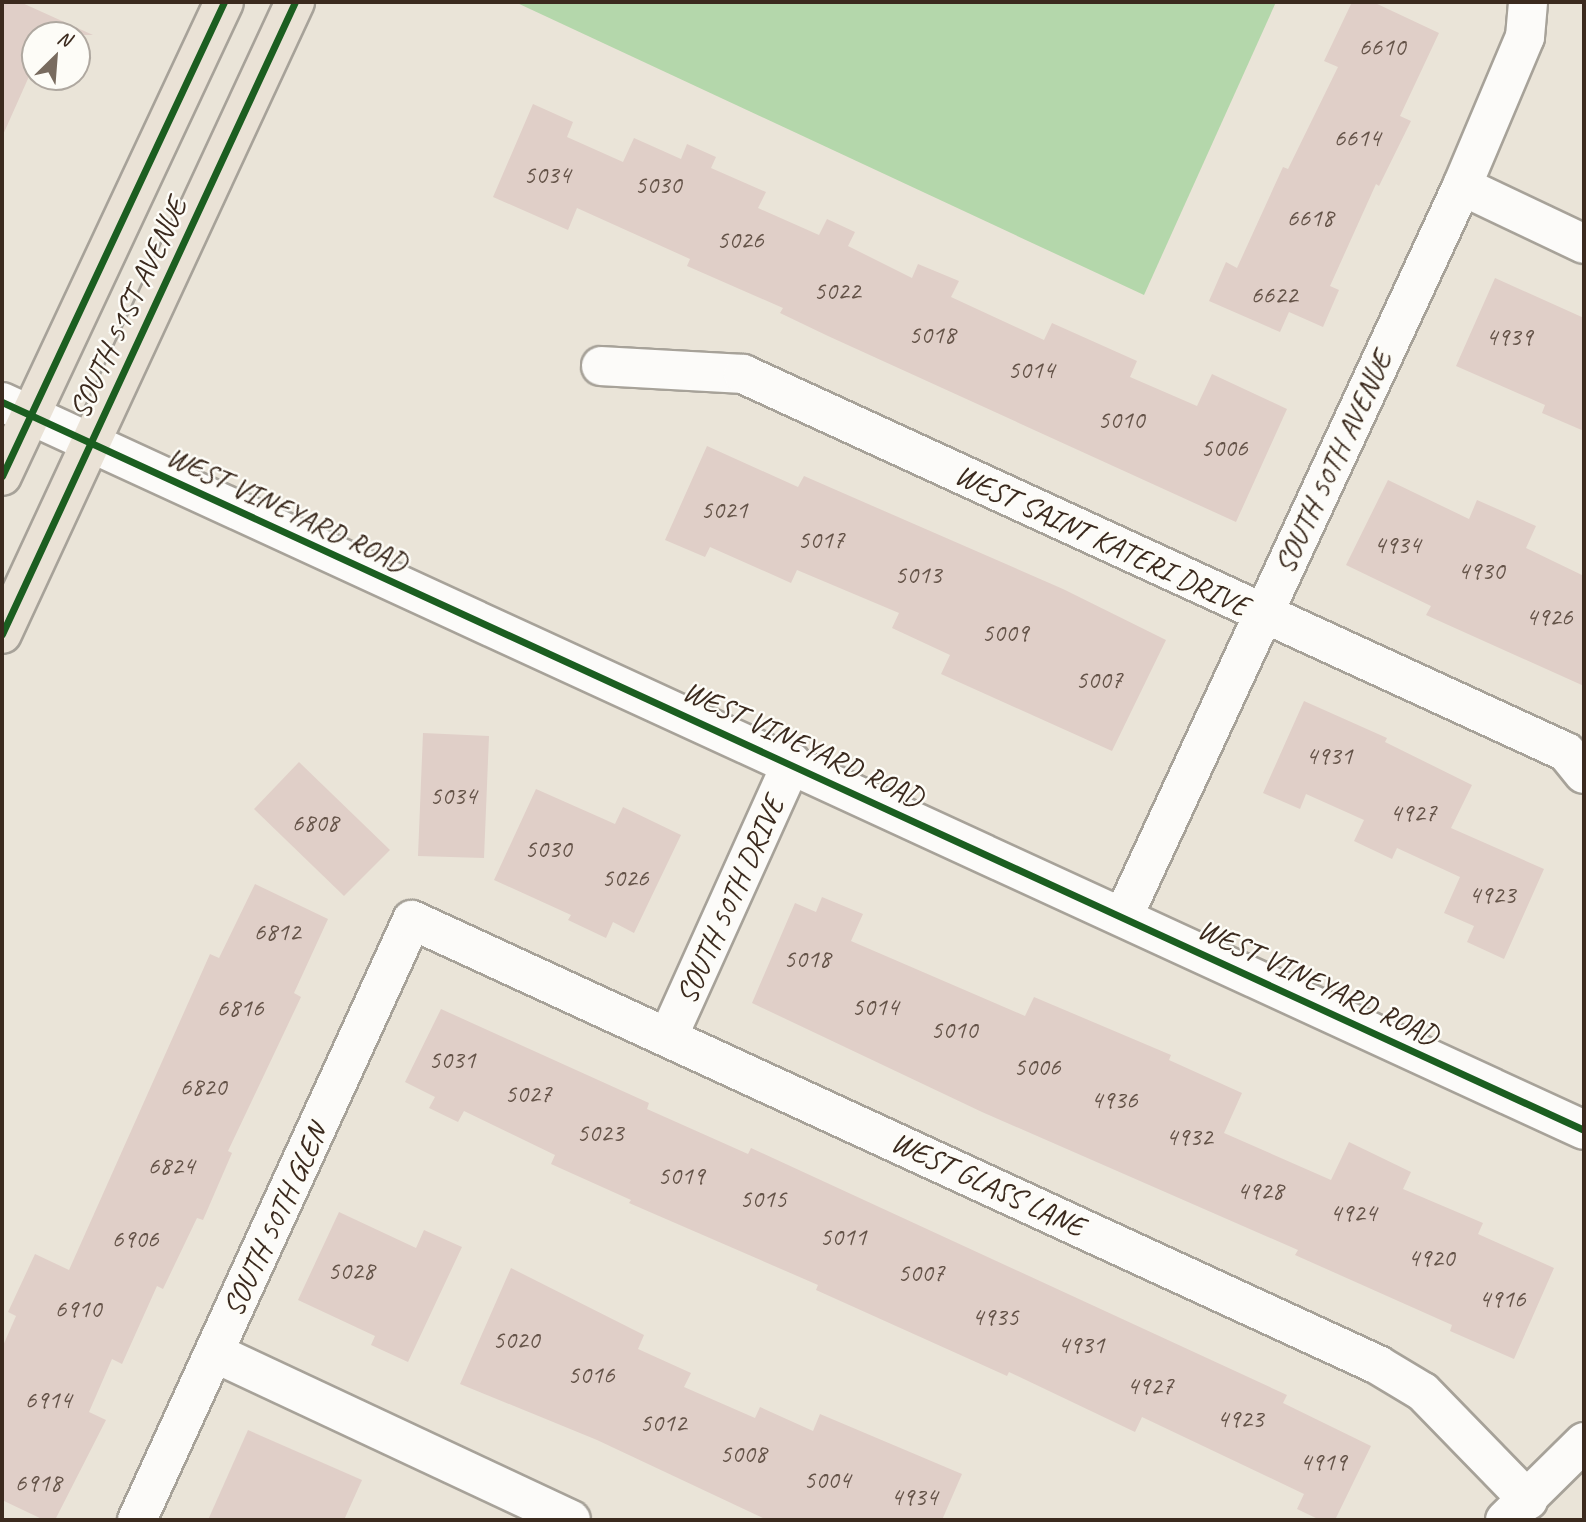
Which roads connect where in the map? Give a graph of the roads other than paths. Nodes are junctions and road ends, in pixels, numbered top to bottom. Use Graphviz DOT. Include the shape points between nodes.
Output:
graph roads {
  1 [pos="224,2"];
  2 [pos="295,2"];
  3 [pos="1528,2"];
  4 [pos="1462,186"];
  5 [pos="1584,244"];
  6 [pos="601,366"];
  7 [pos="16,409"];
  8 [pos="90,444"];
  9 [pos="2,476"];
  10 [pos="1262,614"];
  11 [pos="2,634"];
  12 [pos="792,763"];
  13 [pos="1584,774"];
  14 [pos="1123,917"];
  15 [pos="412,920"];
  16 [pos="668,1037"];
  17 [pos="1584,1130"];
  18 [pos="215,1353"];
  19 [pos="1584,1442"];
  20 [pos="1517,1510"];
  21 [pos="137,1520"];
  22 [pos="571,1520"];
  1 -- 7 [label="main road, SOUTH 51ST AVENUE"];
  2 -- 8 [label="main road, SOUTH 51ST AVENUE"];
  3 -- 4 [label="street, SOUTH 50TH AVENUE" via="1525,37"];
  4 -- 5 [label="street"];
  4 -- 10 [label="street, SOUTH 50TH AVENUE"];
  6 -- 10 [label="street, WEST SAINT KATERI DRIVE" via="743,374"];
  7 -- 8 [label="street, WEST VINEYARD ROAD"];
  7 -- 9 [label="main road, SOUTH 51ST AVENUE"];
  8 -- 11 [label="main road, SOUTH 51ST AVENUE"];
  8 -- 12 [label="street, WEST VINEYARD ROAD"];
  10 -- 13 [label="street, WEST SAINT KATERI DRIVE" via="1566,752"];
  10 -- 14 [label="street, SOUTH 50TH AVENUE"];
  12 -- 14 [label="street, WEST VINEYARD ROAD"];
  12 -- 16 [label="street, SOUTH 50TH DRIVE"];
  14 -- 17 [label="street, WEST VINEYARD ROAD"];
  15 -- 16 [label="street, WEST GLASS LANE"];
  15 -- 18 [label="street, SOUTH 50TH GLEN"];
  16 -- 20 [label="street, WEST GLASS LANE" via="1378,1364 1423,1392"];
  18 -- 21 [label="street, SOUTH 50TH GLEN"];
  18 -- 22 [label="street"];
  19 -- 20 [label="street"];
}
